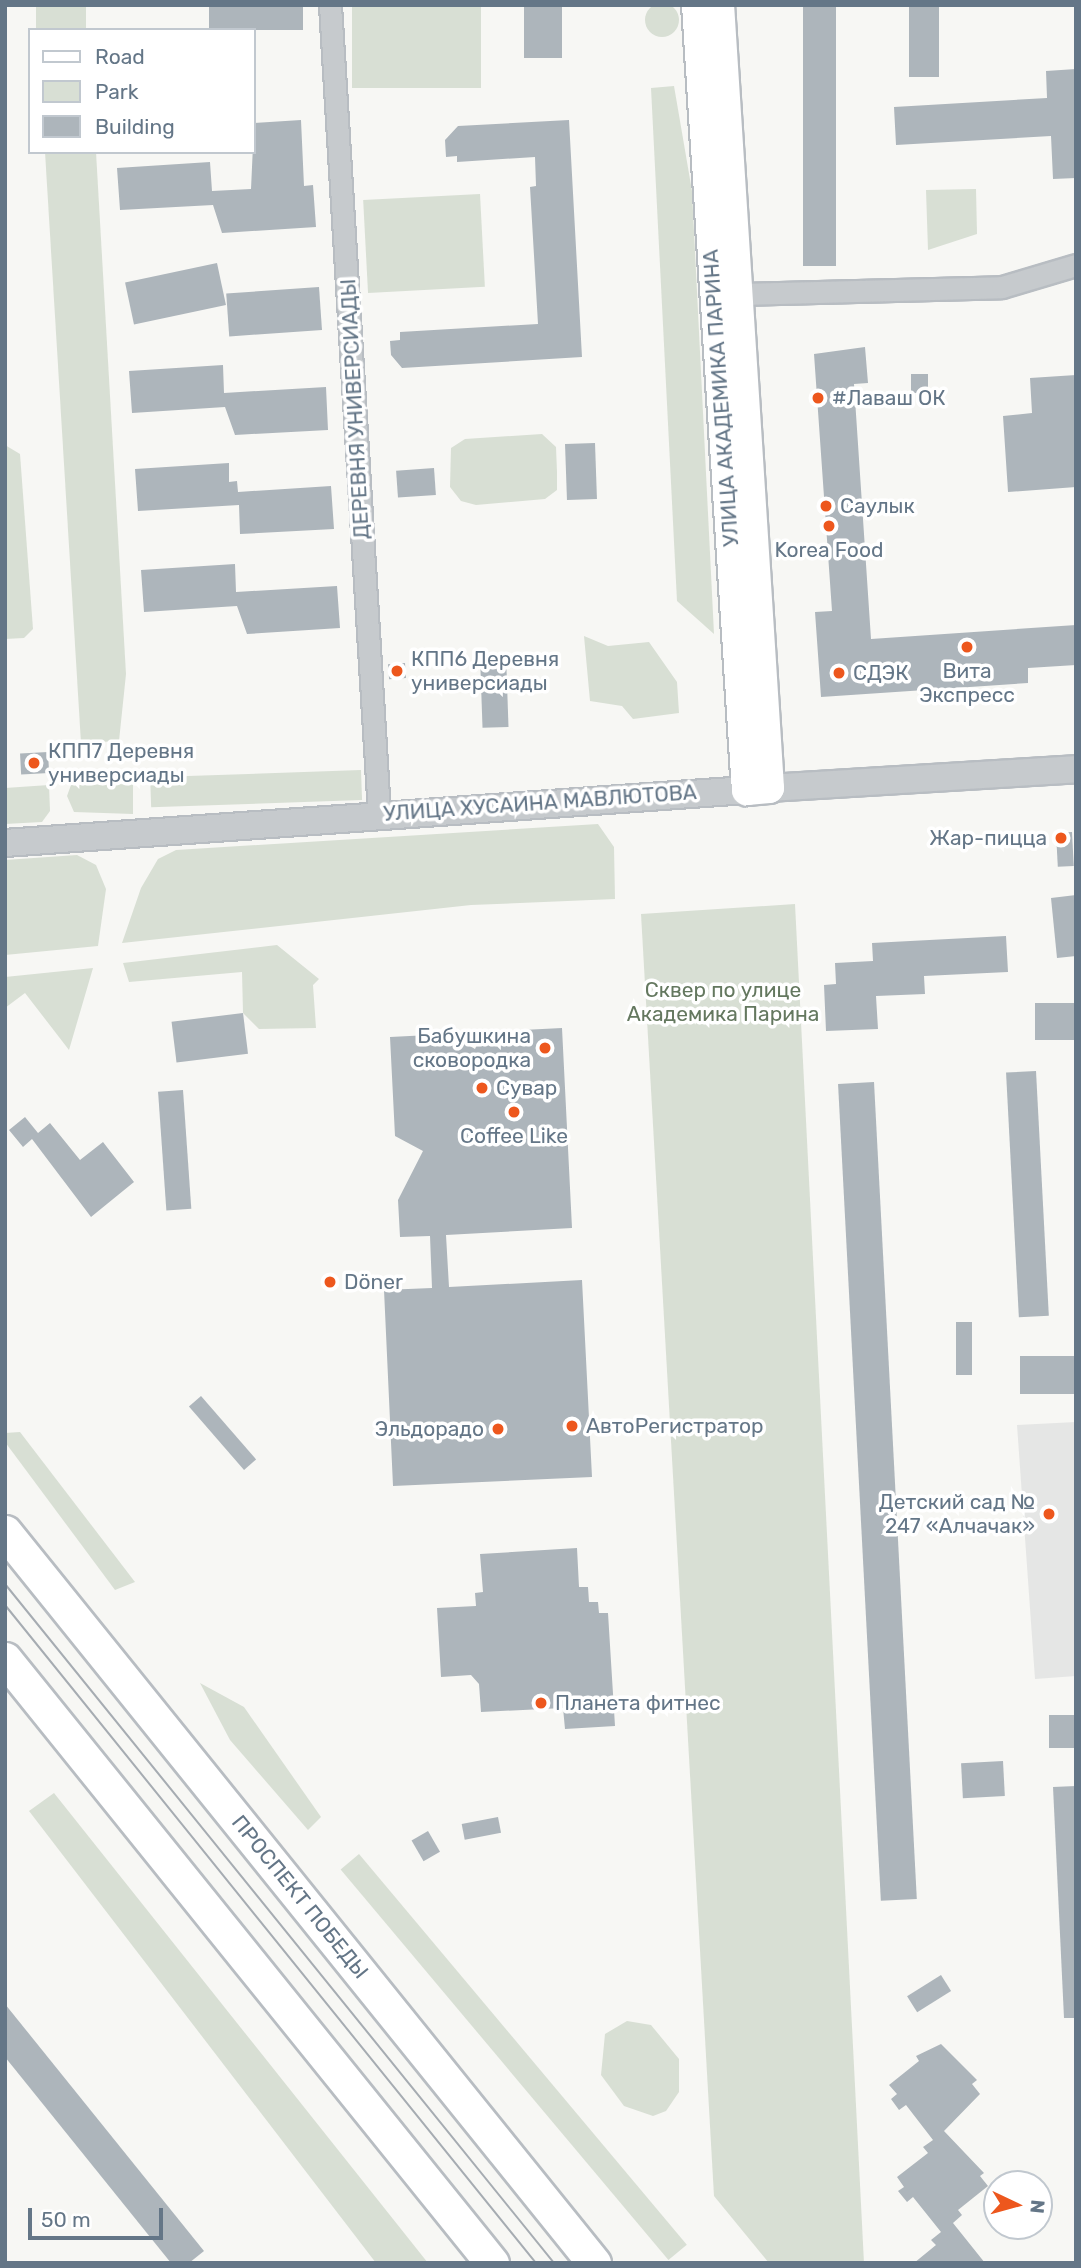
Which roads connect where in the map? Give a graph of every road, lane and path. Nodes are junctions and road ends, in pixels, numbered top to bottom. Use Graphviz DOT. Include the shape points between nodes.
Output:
graph roads {
  1 [pos="330,5"];
  2 [pos="697,5"];
  3 [pos="719,5"];
  4 [pos="1076,265"];
  5 [pos="727,295"];
  6 [pos="1076,769"];
  7 [pos="758,789"];
  8 [pos="379,813"];
  9 [pos="5,843"];
  10 [pos="5,1532"];
  11 [pos="5,1659"];
  12 [pos="492,2263"];
  13 [pos="594,2263"];
  1 -- 8 [label="street, ДЕРЕВНЯ УНИВЕРСИАДЫ"];
  2 -- 5 [label="main road, УЛИЦА АКАДЕМИКА ПАРИНА"];
  3 -- 5 [label="main road, УЛИЦА АКАДЕМИКА ПАРИНА"];
  4 -- 5 [label="street" via="1002,287"];
  5 -- 7 [label="main road, УЛИЦА АКАДЕМИКА ПАРИНА"];
  6 -- 7 [label="street, УЛИЦА ХУСАИНА МАВЛЮТОВА"];
  7 -- 8 [label="street, УЛИЦА ХУСАИНА МАВЛЮТОВА"];
  8 -- 9 [label="street, УЛИЦА ХУСАИНА МАВЛЮТОВА"];
  10 -- 13 [label="main road, ПРОСПЕКТ ПОБЕДЫ"];
  11 -- 12 [label="main road"];
}
